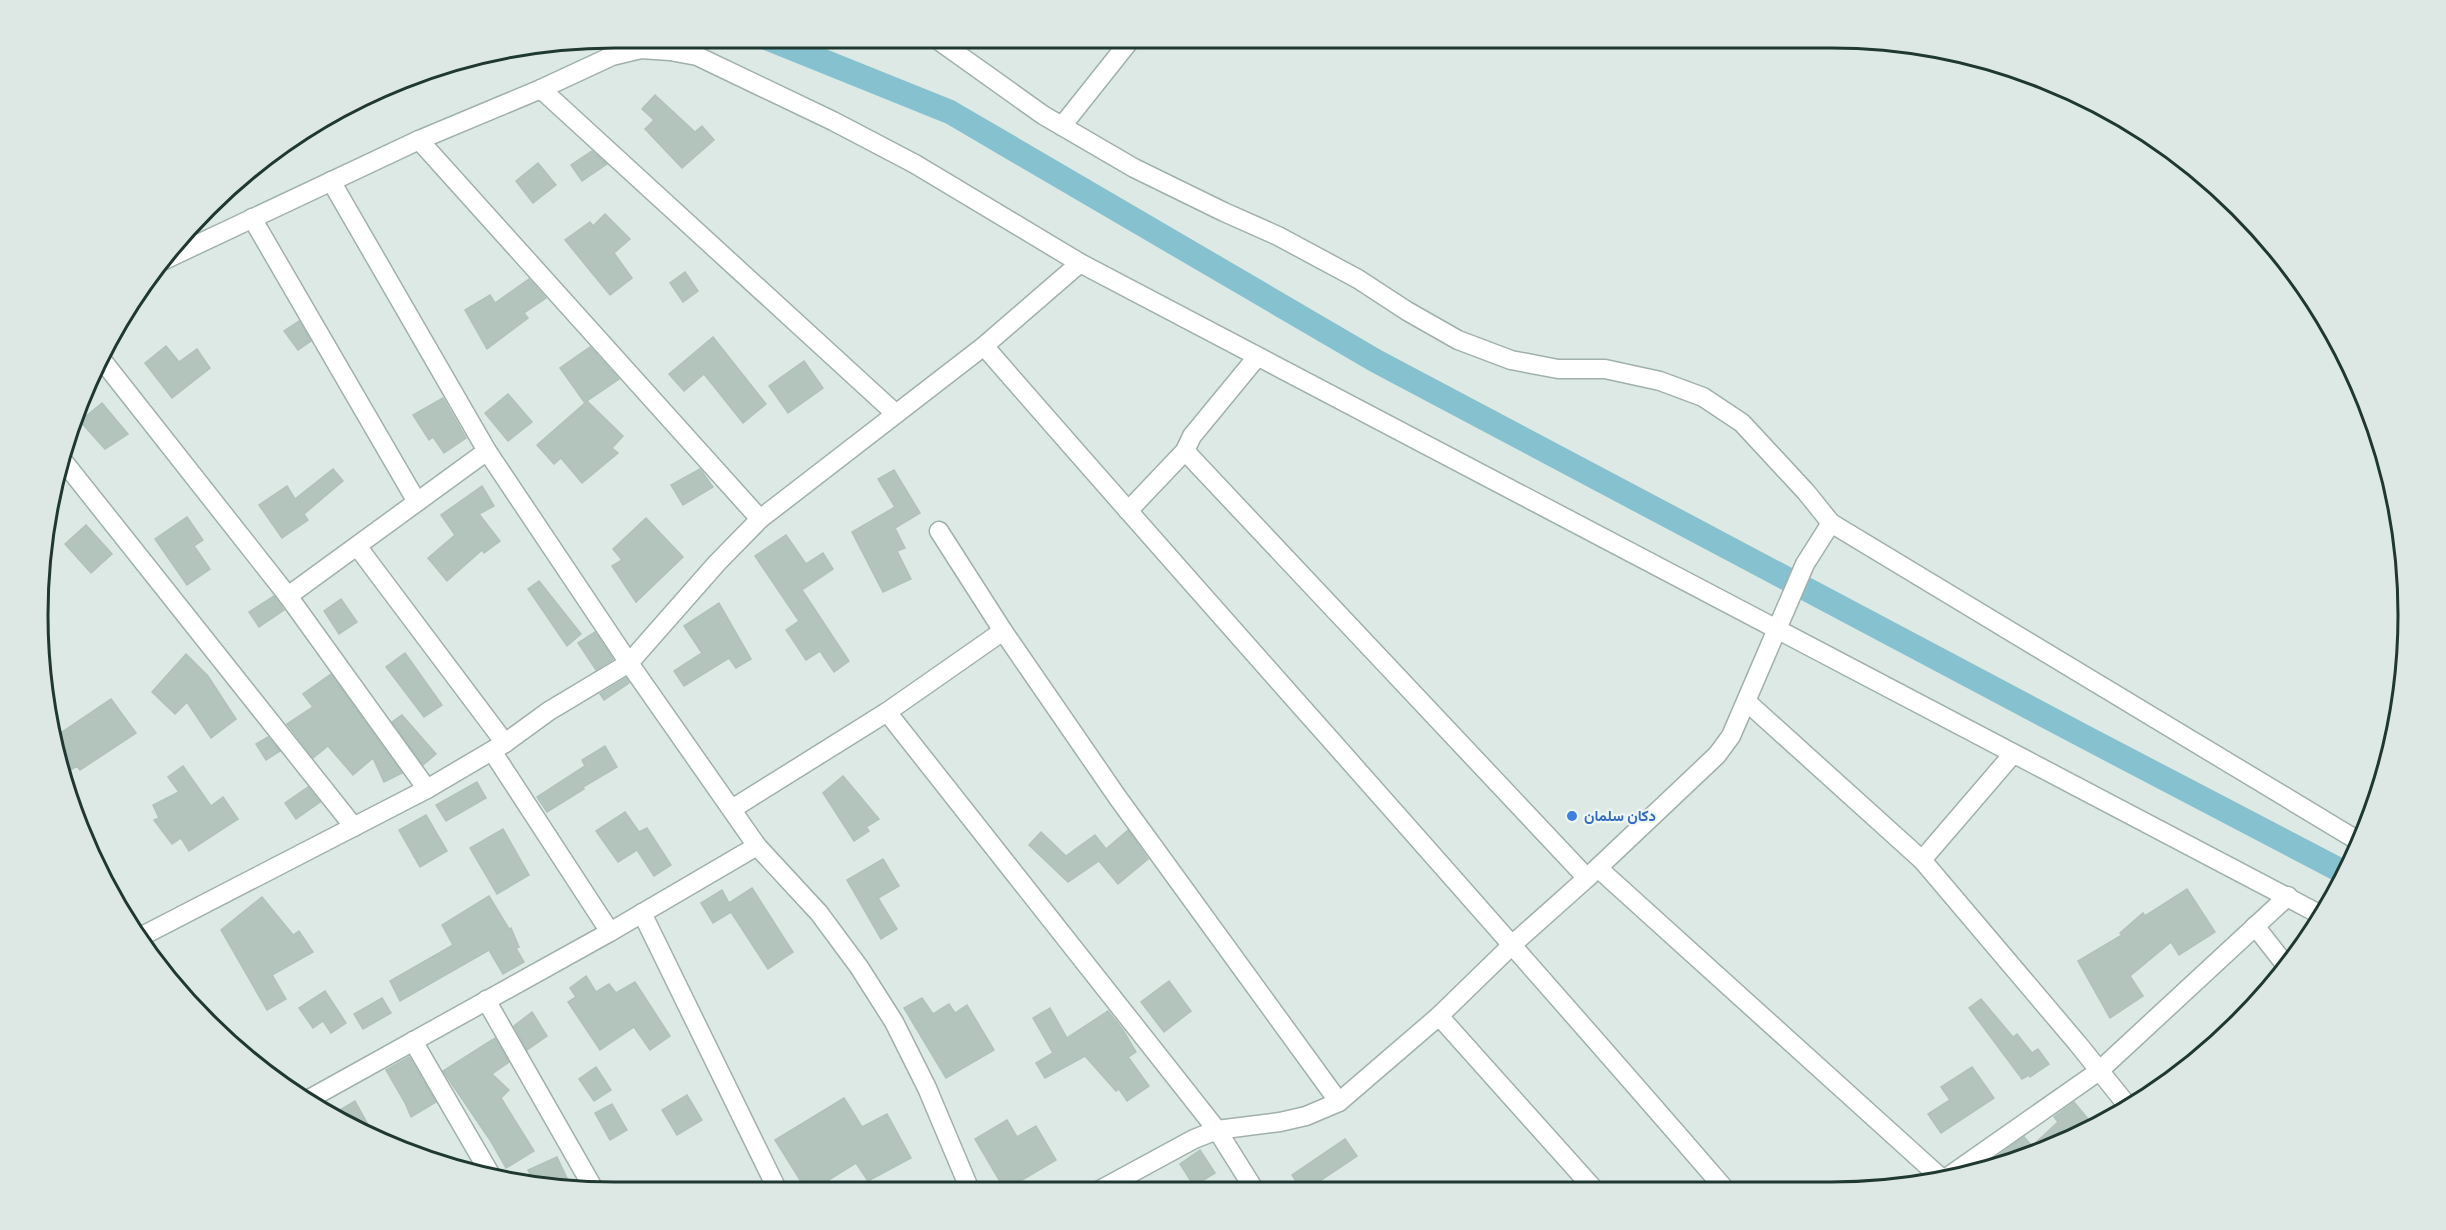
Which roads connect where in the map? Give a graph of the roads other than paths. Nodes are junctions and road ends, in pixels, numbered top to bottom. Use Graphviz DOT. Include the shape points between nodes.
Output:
graph roads {
  1 [pos="949,48"];
  2 [pos="1124,48"];
  3 [pos="541,89"];
  4 [pos="1062,126"];
  5 [pos="419,140"];
  6 [pos="332,181"];
  7 [pos="252,218"];
  8 [pos="179,253"];
  9 [pos="1080,263"];
  10 [pos="984,346"];
  11 [pos="1257,357"];
  12 [pos="106,365"];
  13 [pos="896,414"];
  14 [pos="487,451"];
  15 [pos="1185,451"];
  16 [pos="68,466"];
  17 [pos="417,502"];
  18 [pos="1128,511"];
  19 [pos="760,519"];
  20 [pos="1831,523"];
  21 [pos="939,531"];
  22 [pos="357,546"];
  23 [pos="288,596"];
  24 [pos="1776,630"];
  25 [pos="1003,631"];
  26 [pos="629,663"];
  27 [pos="1747,702"];
  28 [pos="886,712"];
  29 [pos="498,747"];
  30 [pos="2013,754"];
  31 [pos="427,789"];
  32 [pos="732,809"];
  33 [pos="354,827"];
  34 [pos="2353,838"];
  35 [pos="758,846"];
  36 [pos="1922,860"];
  37 [pos="1593,873"];
  38 [pos="2288,896"];
  39 [pos="2314,911"];
  40 [pos="642,913"];
  41 [pos="2255,926"];
  42 [pos="610,932"];
  43 [pos="147,934"];
  44 [pos="1513,944"];
  45 [pos="2281,960"];
  46 [pos="486,1000"];
  47 [pos="1439,1016"];
  48 [pos="412,1041"];
  49 [pos="2099,1071"];
  50 [pos="315,1096"];
  51 [pos="2123,1101"];
  52 [pos="1339,1102"];
  53 [pos="1217,1130"];
  54 [pos="1963,1166"];
  55 [pos="486,1167"];
  56 [pos="1934,1172"];
  57 [pos="589,1181"];
  58 [pos="774,1182"];
  59 [pos="967,1182"];
  60 [pos="1114,1182"];
  61 [pos="1250,1182"];
  62 [pos="1584,1182"];
  63 [pos="1719,1182"];
  1 -- 4 [label="street"];
  2 -- 4 [label="street"];
  3 -- 5 [label="street"];
  3 -- 9 [label="street" via="612,56 641,49 697,56 915,164"];
  3 -- 13 [label="street"];
  4 -- 20 [label="street" via="1134,168 1348,273 1458,340 1511,360 1558,369 1605,369 1660,381 1703,397 1742,423"];
  5 -- 6 [label="street"];
  5 -- 19 [label="street"];
  6 -- 7 [label="street"];
  6 -- 14 [label="street"];
  7 -- 8 [label="street"];
  7 -- 17 [label="street"];
  9 -- 10 [label="street"];
  9 -- 11 [label="street"];
  10 -- 13 [label="street"];
  10 -- 18 [label="street"];
  11 -- 15 [label="street" via="1192,436"];
  11 -- 24 [label="street"];
  12 -- 23 [label="street"];
  13 -- 19 [label="street"];
  14 -- 17 [label="street"];
  14 -- 26 [label="street"];
  15 -- 18 [label="street"];
  15 -- 37 [label="street"];
  16 -- 33 [label="street"];
  17 -- 22 [label="street"];
  18 -- 44 [label="street"];
  19 -- 26 [label="street"];
  20 -- 24 [label="street" via="1805,564"];
  20 -- 34 [label="street"];
  21 -- 25 [label="street"];
  22 -- 23 [label="street"];
  22 -- 29 [label="street"];
  23 -- 31 [label="street"];
  24 -- 27 [label="street"];
  24 -- 30 [label="street"];
  25 -- 28 [label="street"];
  25 -- 52 [label="street" via="1118,798"];
  26 -- 29 [label="street"];
  26 -- 32 [label="street"];
  27 -- 36 [label="street"];
  27 -- 37 [label="street" via="1731,736 1716,755"];
  28 -- 32 [label="street"];
  28 -- 53 [label="street"];
  29 -- 31 [label="street"];
  29 -- 42 [label="street"];
  30 -- 36 [label="street"];
  30 -- 38 [label="street"];
  31 -- 33 [label="street"];
  32 -- 35 [label="street"];
  33 -- 43 [label="street"];
  35 -- 40 [label="street"];
  35 -- 59 [label="street" via="819,913 894,1022"];
  36 -- 49 [label="street"];
  37 -- 44 [label="street"];
  37 -- 56 [label="street"];
  38 -- 39 [label="street"];
  38 -- 41 [label="street"];
  40 -- 42 [label="street"];
  40 -- 58 [label="street"];
  41 -- 45 [label="street"];
  41 -- 49 [label="street"];
  42 -- 46 [label="street"];
  44 -- 47 [label="street"];
  44 -- 63 [label="street"];
  46 -- 48 [label="street"];
  46 -- 57 [label="street"];
  47 -- 52 [label="street"];
  47 -- 62 [label="street"];
  48 -- 50 [label="street"];
  48 -- 55 [label="street"];
  49 -- 51 [label="street"];
  49 -- 54 [label="street"];
  52 -- 53 [label="street" via="1280,1122"];
  53 -- 60 [label="street" via="1174,1148"];
  53 -- 61 [label="street"];
}
